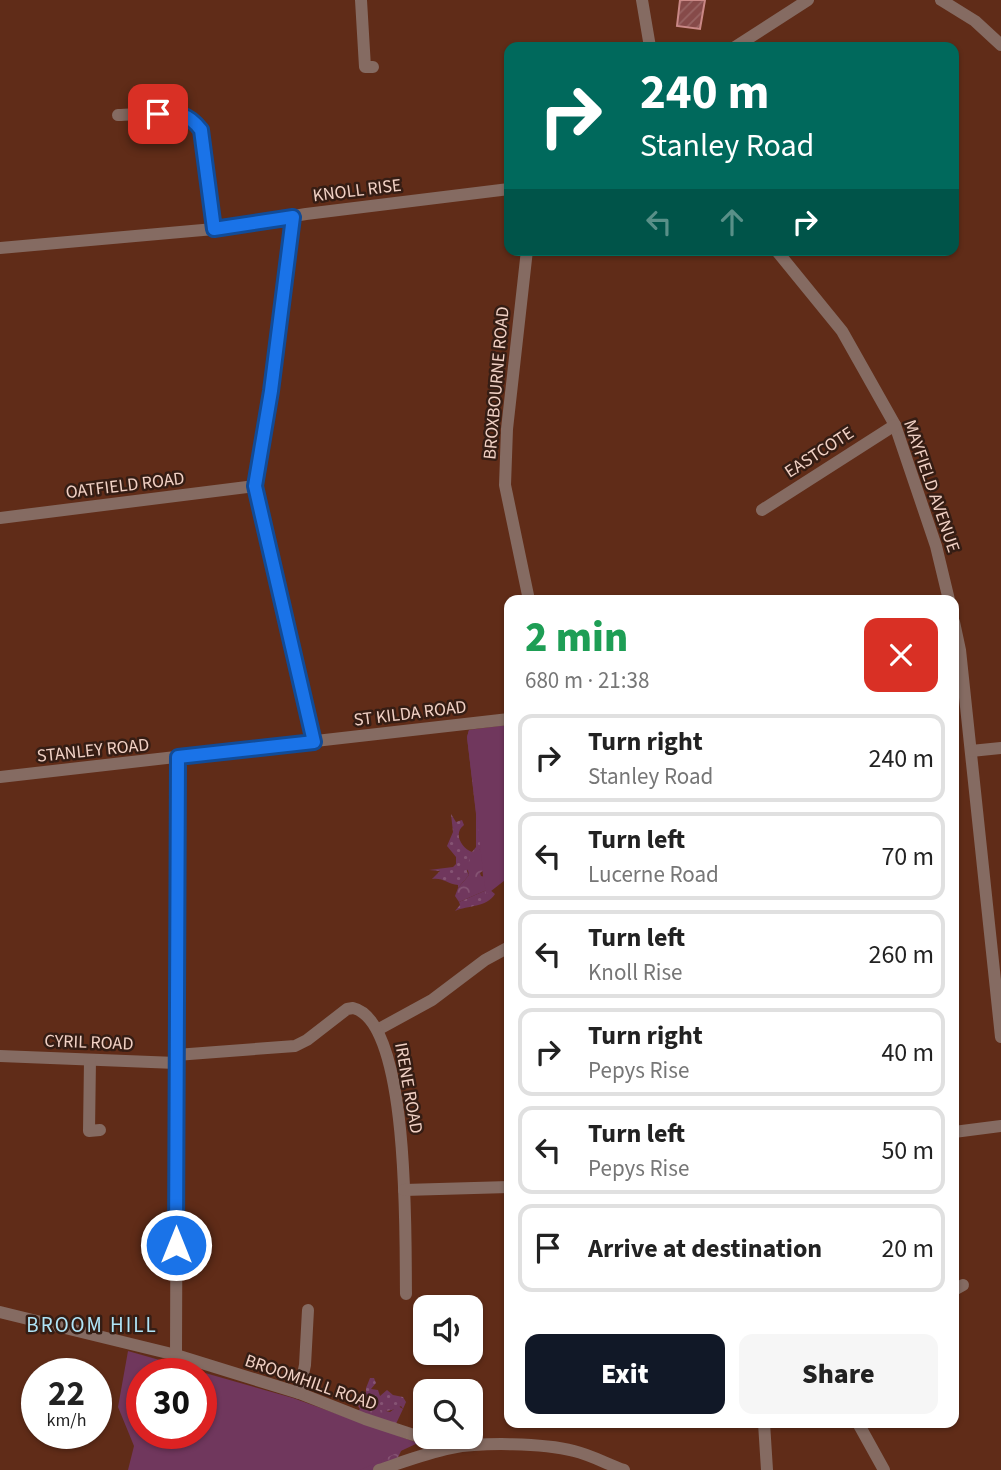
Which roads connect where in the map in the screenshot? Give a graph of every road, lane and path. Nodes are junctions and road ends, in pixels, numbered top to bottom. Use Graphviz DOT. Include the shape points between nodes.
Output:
graph roads {
  1 [pos="361,0"];
  2 [pos="642,0"];
  3 [pos="808,0"];
  4 [pos="941,0"];
  5 [pos="753,41"];
  6 [pos="649,42"];
  7 [pos="1001,44"];
  8 [pos="373,67"];
  9 [pos="118,115"];
  10 [pos="504,190"];
  11 [pos="293,217"];
  12 [pos="214,229"];
  13 [pos="0,248"];
  14 [pos="526,256"];
  15 [pos="781,256"];
  16 [pos="895,425"];
  17 [pos="255,486"];
  18 [pos="762,510"];
  19 [pos="0,518"];
  20 [pos="528,595"];
  21 [pos="948,595"];
  22 [pos="959,645"];
  23 [pos="504,720"];
  24 [pos="314,742"];
  25 [pos="1001,748"];
  26 [pos="971,751"];
  27 [pos="178,757"];
  28 [pos="0,778"];
  29 [pos="504,950"];
  30 [pos="1000,1016"];
  31 [pos="379,1029"];
  32 [pos="1001,1037"];
  33 [pos="0,1056"];
  34 [pos="176,1059"];
  35 [pos="90,1060"];
  36 [pos="1001,1126"];
  37 [pos="100,1130"];
  38 [pos="959,1131"];
  39 [pos="504,1186"];
  40 [pos="404,1190"];
  41 [pos="405,1294"];
  42 [pos="308,1310"];
  43 [pos="0,1312"];
  44 [pos="176,1355"];
  45 [pos="299,1393"];
  46 [pos="764,1428"];
  47 [pos="861,1428"];
  48 [pos="413,1435"];
  49 [pos="483,1447"];
  50 [pos="445,1449"];
  51 [pos="379,1470"];
  52 [pos="624,1470"];
  53 [pos="767,1470"];
  54 [pos="884,1470"];
  1 -- 8 [label="street" via="365,67"];
  2 -- 6 [label="street"];
  3 -- 5 [label="street"];
  4 -- 7 [label="street"];
  9 -- 12 [label="street" via="178,113 194,120 201,130"];
  10 -- 11 [label="street, KNOLL RISE"];
  11 -- 12 [label="street, KNOLL RISE"];
  11 -- 17 [label="street"];
  12 -- 13 [label="street, KNOLL RISE"];
  14 -- 20 [label="street, BROXBOURNE ROAD" via="506,429 505,485"];
  15 -- 16 [label="street, MAYFIELD AVENUE" via="842,331"];
  16 -- 18 [label="street, EASTCOTE"];
  16 -- 21 [label="street, MAYFIELD AVENUE"];
  17 -- 19 [label="street, OATFIELD ROAD"];
  17 -- 24 [label="street"];
  22 -- 26 [label="street"];
  23 -- 24 [label="street, ST KILDA ROAD"];
  24 -- 27 [label="street, STANLEY ROAD"];
  25 -- 26 [label="street"];
  26 -- 30 [label="street"];
  27 -- 28 [label="street, STANLEY ROAD"];
  27 -- 34 [label="street"];
  29 -- 31 [label="street" via="432,1000"];
  30 -- 32 [label="street"];
  31 -- 34 [label="street, IRENE ROAD" via="360,1009 347,1009 295,1046"];
  31 -- 40 [label="street, IRENE ROAD" via="400,1114"];
  33 -- 35 [label="street, CYRIL ROAD"];
  34 -- 35 [label="street, CYRIL ROAD"];
  34 -- 44 [label="street"];
  35 -- 37 [label="street" via="89,1131"];
  36 -- 38 [label="street"];
  39 -- 40 [label="street"];
  40 -- 41 [label="street, IRENE ROAD"];
  42 -- 45 [label="street"];
  43 -- 44 [label="street, BROOMHILL ROAD"];
  44 -- 45 [label="street, BROOMHILL ROAD"];
  45 -- 48 [label="street, BROOMHILL ROAD"];
  46 -- 53 [label="street"];
  47 -- 54 [label="street"];
  49 -- 52 [label="street" via="545,1446 577,1452"];
  50 -- 51 [label="street"];
}
